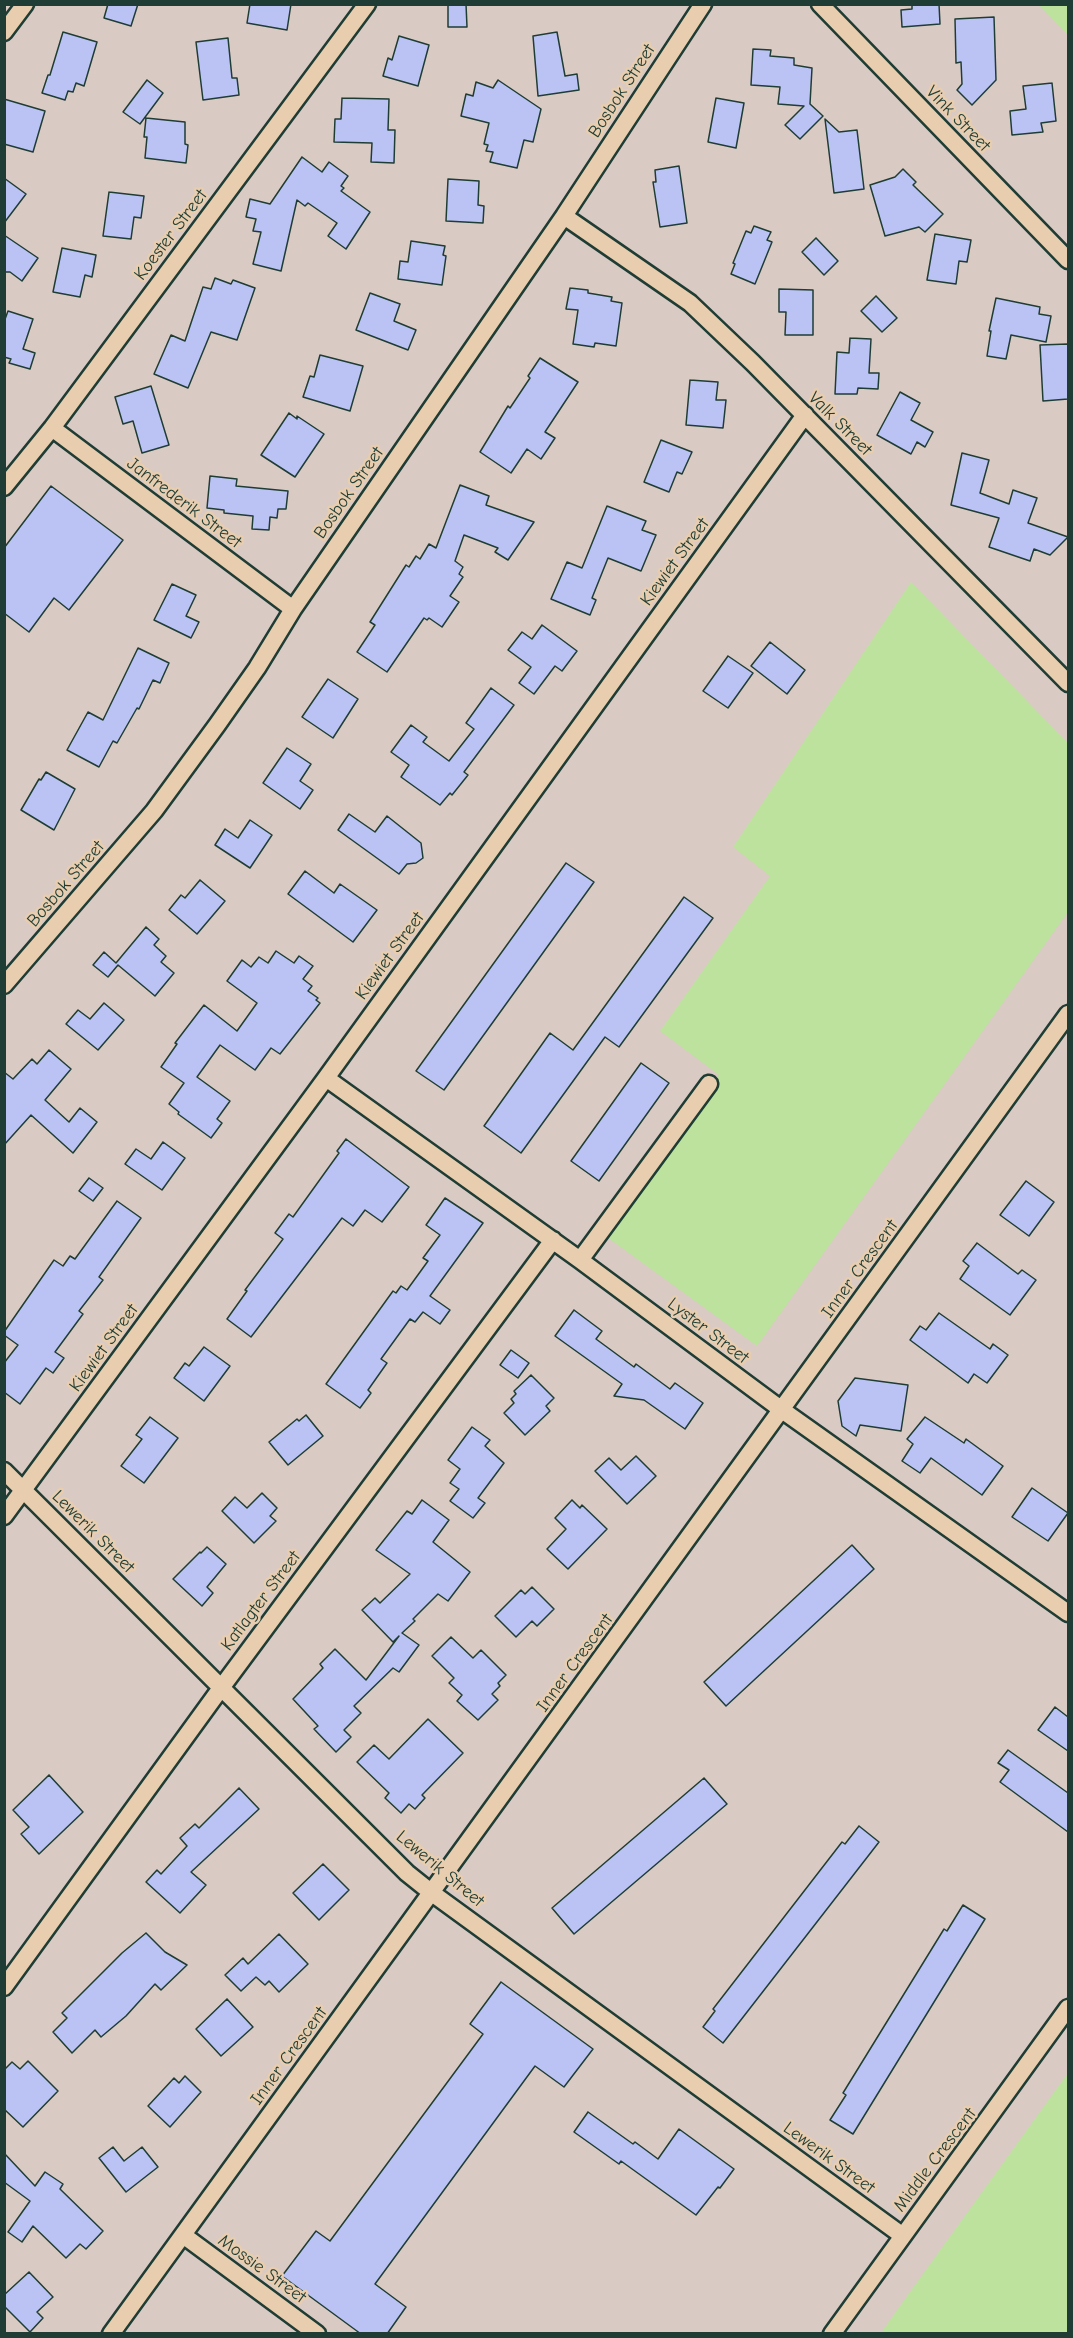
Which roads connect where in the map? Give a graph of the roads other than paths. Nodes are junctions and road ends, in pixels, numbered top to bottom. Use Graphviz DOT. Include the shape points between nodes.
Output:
graph roads {
  1 [pos="25,4"];
  2 [pos="367,4"];
  3 [pos="703,4"];
  4 [pos="820,4"];
  5 [pos="4,32"];
  6 [pos="564,216"];
  7 [pos="1068,260"];
  8 [pos="805,416"];
  9 [pos="52,428"];
  10 [pos="4,488"];
  11 [pos="293,609"];
  12 [pos="1068,683"];
  13 [pos="4,985"];
  14 [pos="1068,1014"];
  15 [pos="326,1078"];
  16 [pos="709,1084"];
  17 [pos="553,1240"];
  18 [pos="580,1260"];
  19 [pos="782,1410"];
  20 [pos="4,1471"];
  21 [pos="23,1490"];
  22 [pos="4,1516"];
  23 [pos="1068,1613"];
  24 [pos="221,1688"];
  25 [pos="432,1893"];
  26 [pos="4,1987"];
  27 [pos="1068,2008"];
  28 [pos="183,2235"];
  29 [pos="903,2236"];
  30 [pos="111,2334"];
  31 [pos="317,2334"];
  32 [pos="832,2334"];
  1 -- 5 [label="street"];
  2 -- 9 [label="street, Koester Street"];
  3 -- 6 [label="street, Bosbok Street"];
  4 -- 7 [label="street, Vink Street"];
  6 -- 8 [label="street, Valk Street" via="690,303"];
  6 -- 11 [label="street, Bosbok Street"];
  8 -- 12 [label="street, Valk Street"];
  8 -- 15 [label="street, Kiewiet Street"];
  9 -- 10 [label="street, Koester Street"];
  9 -- 11 [label="street, Janfrederik Street"];
  11 -- 13 [label="street, Bosbok Street" via="256,669 154,812"];
  14 -- 19 [label="street, Inner Crescent"];
  15 -- 17 [label="street, Lyster Street"];
  15 -- 21 [label="street, Kiewiet Street"];
  16 -- 18 [label="street"];
  17 -- 18 [label="street, Lyster Street"];
  17 -- 24 [label="street, Katlagter Street"];
  18 -- 19 [label="street, Lyster Street"];
  19 -- 23 [label="street, Lyster Street"];
  19 -- 25 [label="street, Inner Crescent"];
  20 -- 21 [label="street, Lewerik Street"];
  21 -- 22 [label="street, Kiewiet Street"];
  21 -- 24 [label="street, Lewerik Street"];
  24 -- 25 [label="street, Lewerik Street" via="407,1873"];
  24 -- 26 [label="street, Katlagter Street"];
  25 -- 28 [label="street, Inner Crescent"];
  25 -- 29 [label="street, Lewerik Street"];
  27 -- 29 [label="street, Middle Crescent"];
  28 -- 30 [label="street, Inner Crescent"];
  28 -- 31 [label="street, Mossie Street"];
  29 -- 32 [label="street, Middle Crescent"];
}
